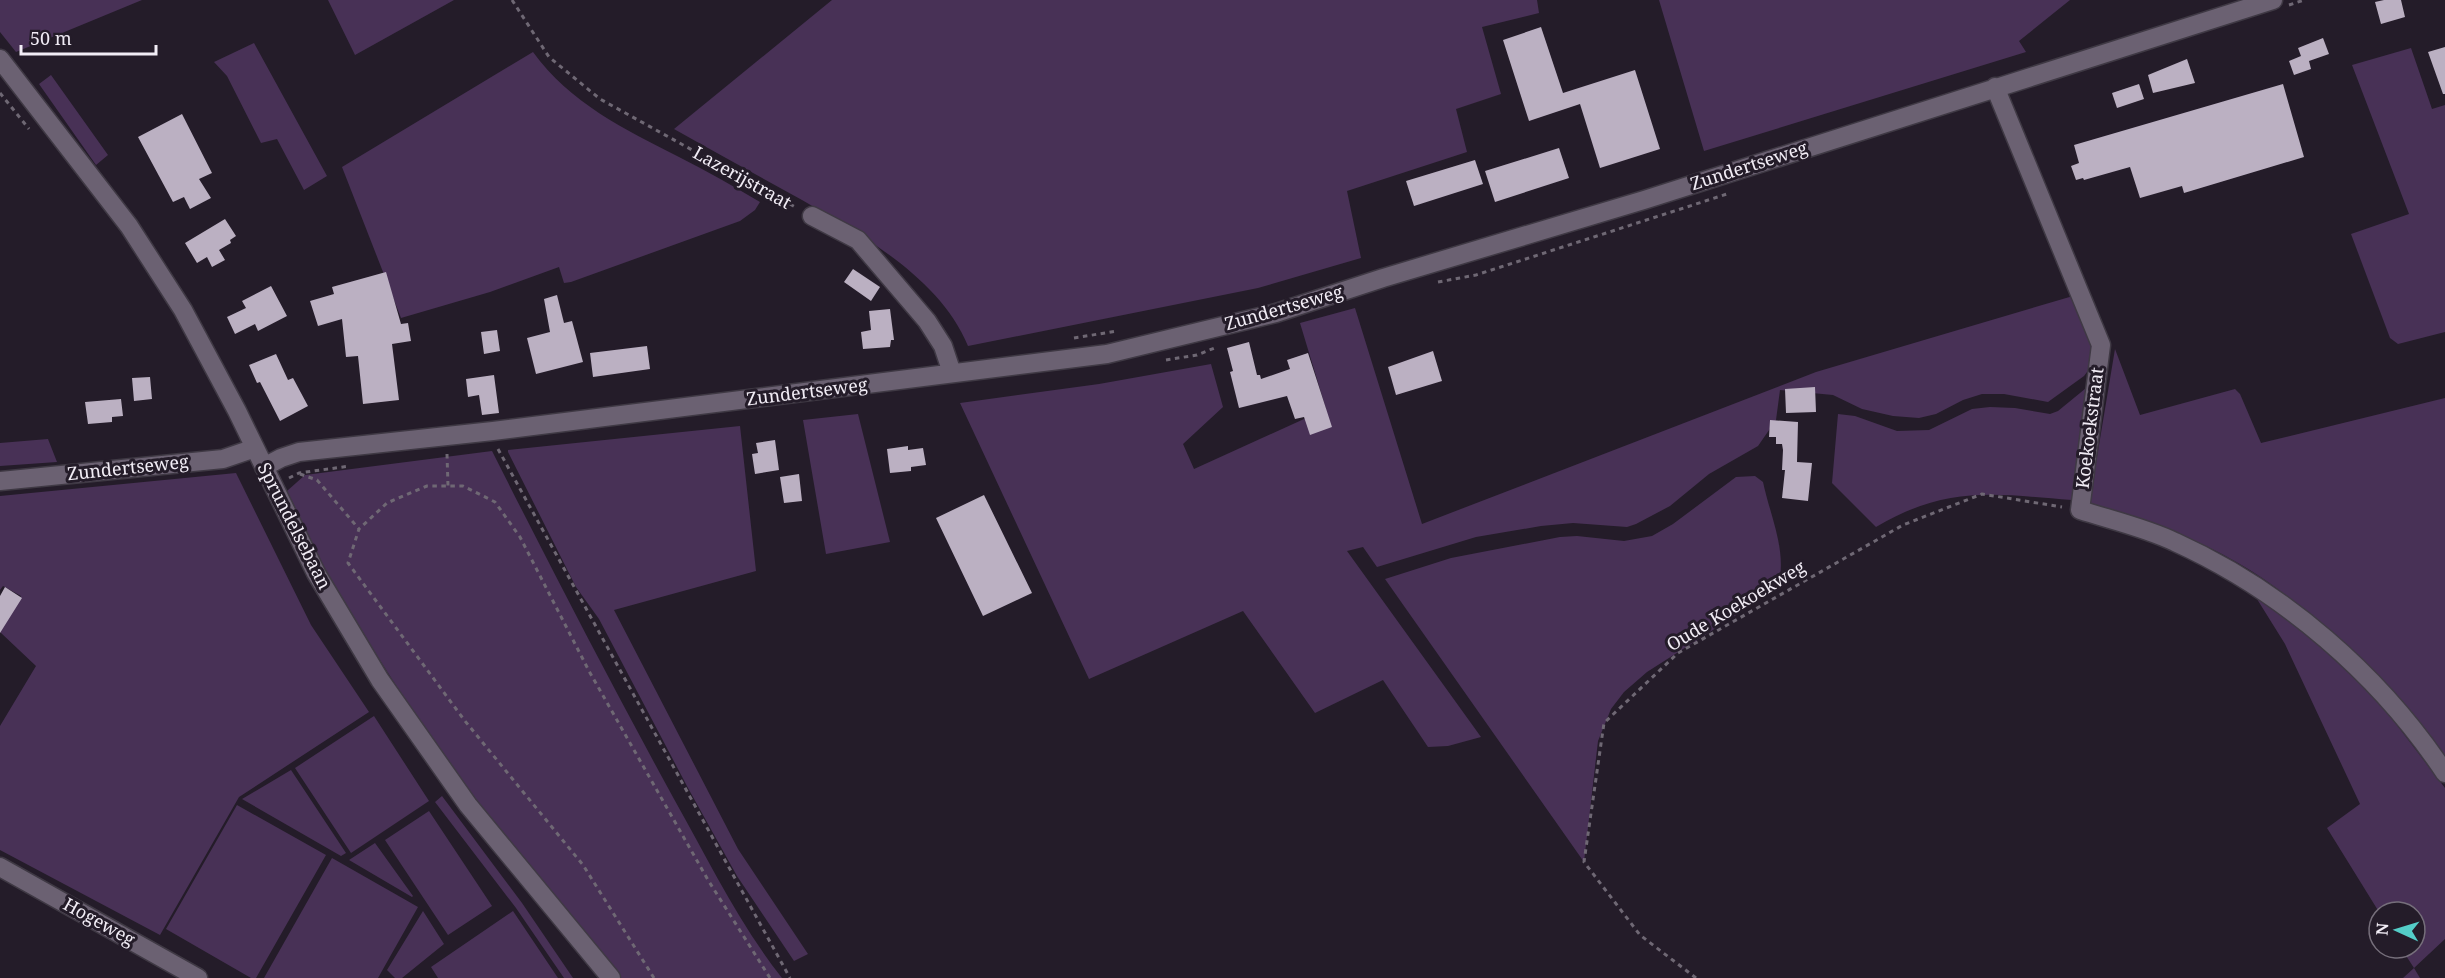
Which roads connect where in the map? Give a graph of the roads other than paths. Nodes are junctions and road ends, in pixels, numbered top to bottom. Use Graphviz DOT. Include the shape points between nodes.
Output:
graph roads {
  1 [pos="2273,0"];
  2 [pos="0,59"];
  3 [pos="1995,87"];
  4 [pos="812,216"];
  5 [pos="952,374"];
  6 [pos="255,448"];
  7 [pos="264,467"];
  8 [pos="0,481"];
  9 [pos="2445,773"];
  10 [pos="0,867"];
  11 [pos="198,978"];
  12 [pos="611,978"];
  1 -- 3 [label="street, Zundertseweg"];
  2 -- 6 [label="street, Sprundelsebaan" via="129,226 183,310"];
  3 -- 5 [label="street, Zundertseweg" via="1276,313 1107,354"];
  3 -- 9 [label="street, Koekoekstraat" via="2101,345 2080,510 2174,541 2243,578 2292,611 2357,666"];
  4 -- 5 [label="street, Lazerijstraat" via="858,240 892,277 944,346"];
  5 -- 7 [label="street, Zundertseweg" via="299,452"];
  6 -- 7 [label="street, Sprundelsebaan"];
  6 -- 8 [label="street, Zundertseweg" via="223,459"];
  7 -- 12 [label="street, Sprundelsebaan" via="316,573 380,680 468,805"];
  10 -- 11 [label="street, Hogeweg"];
}
